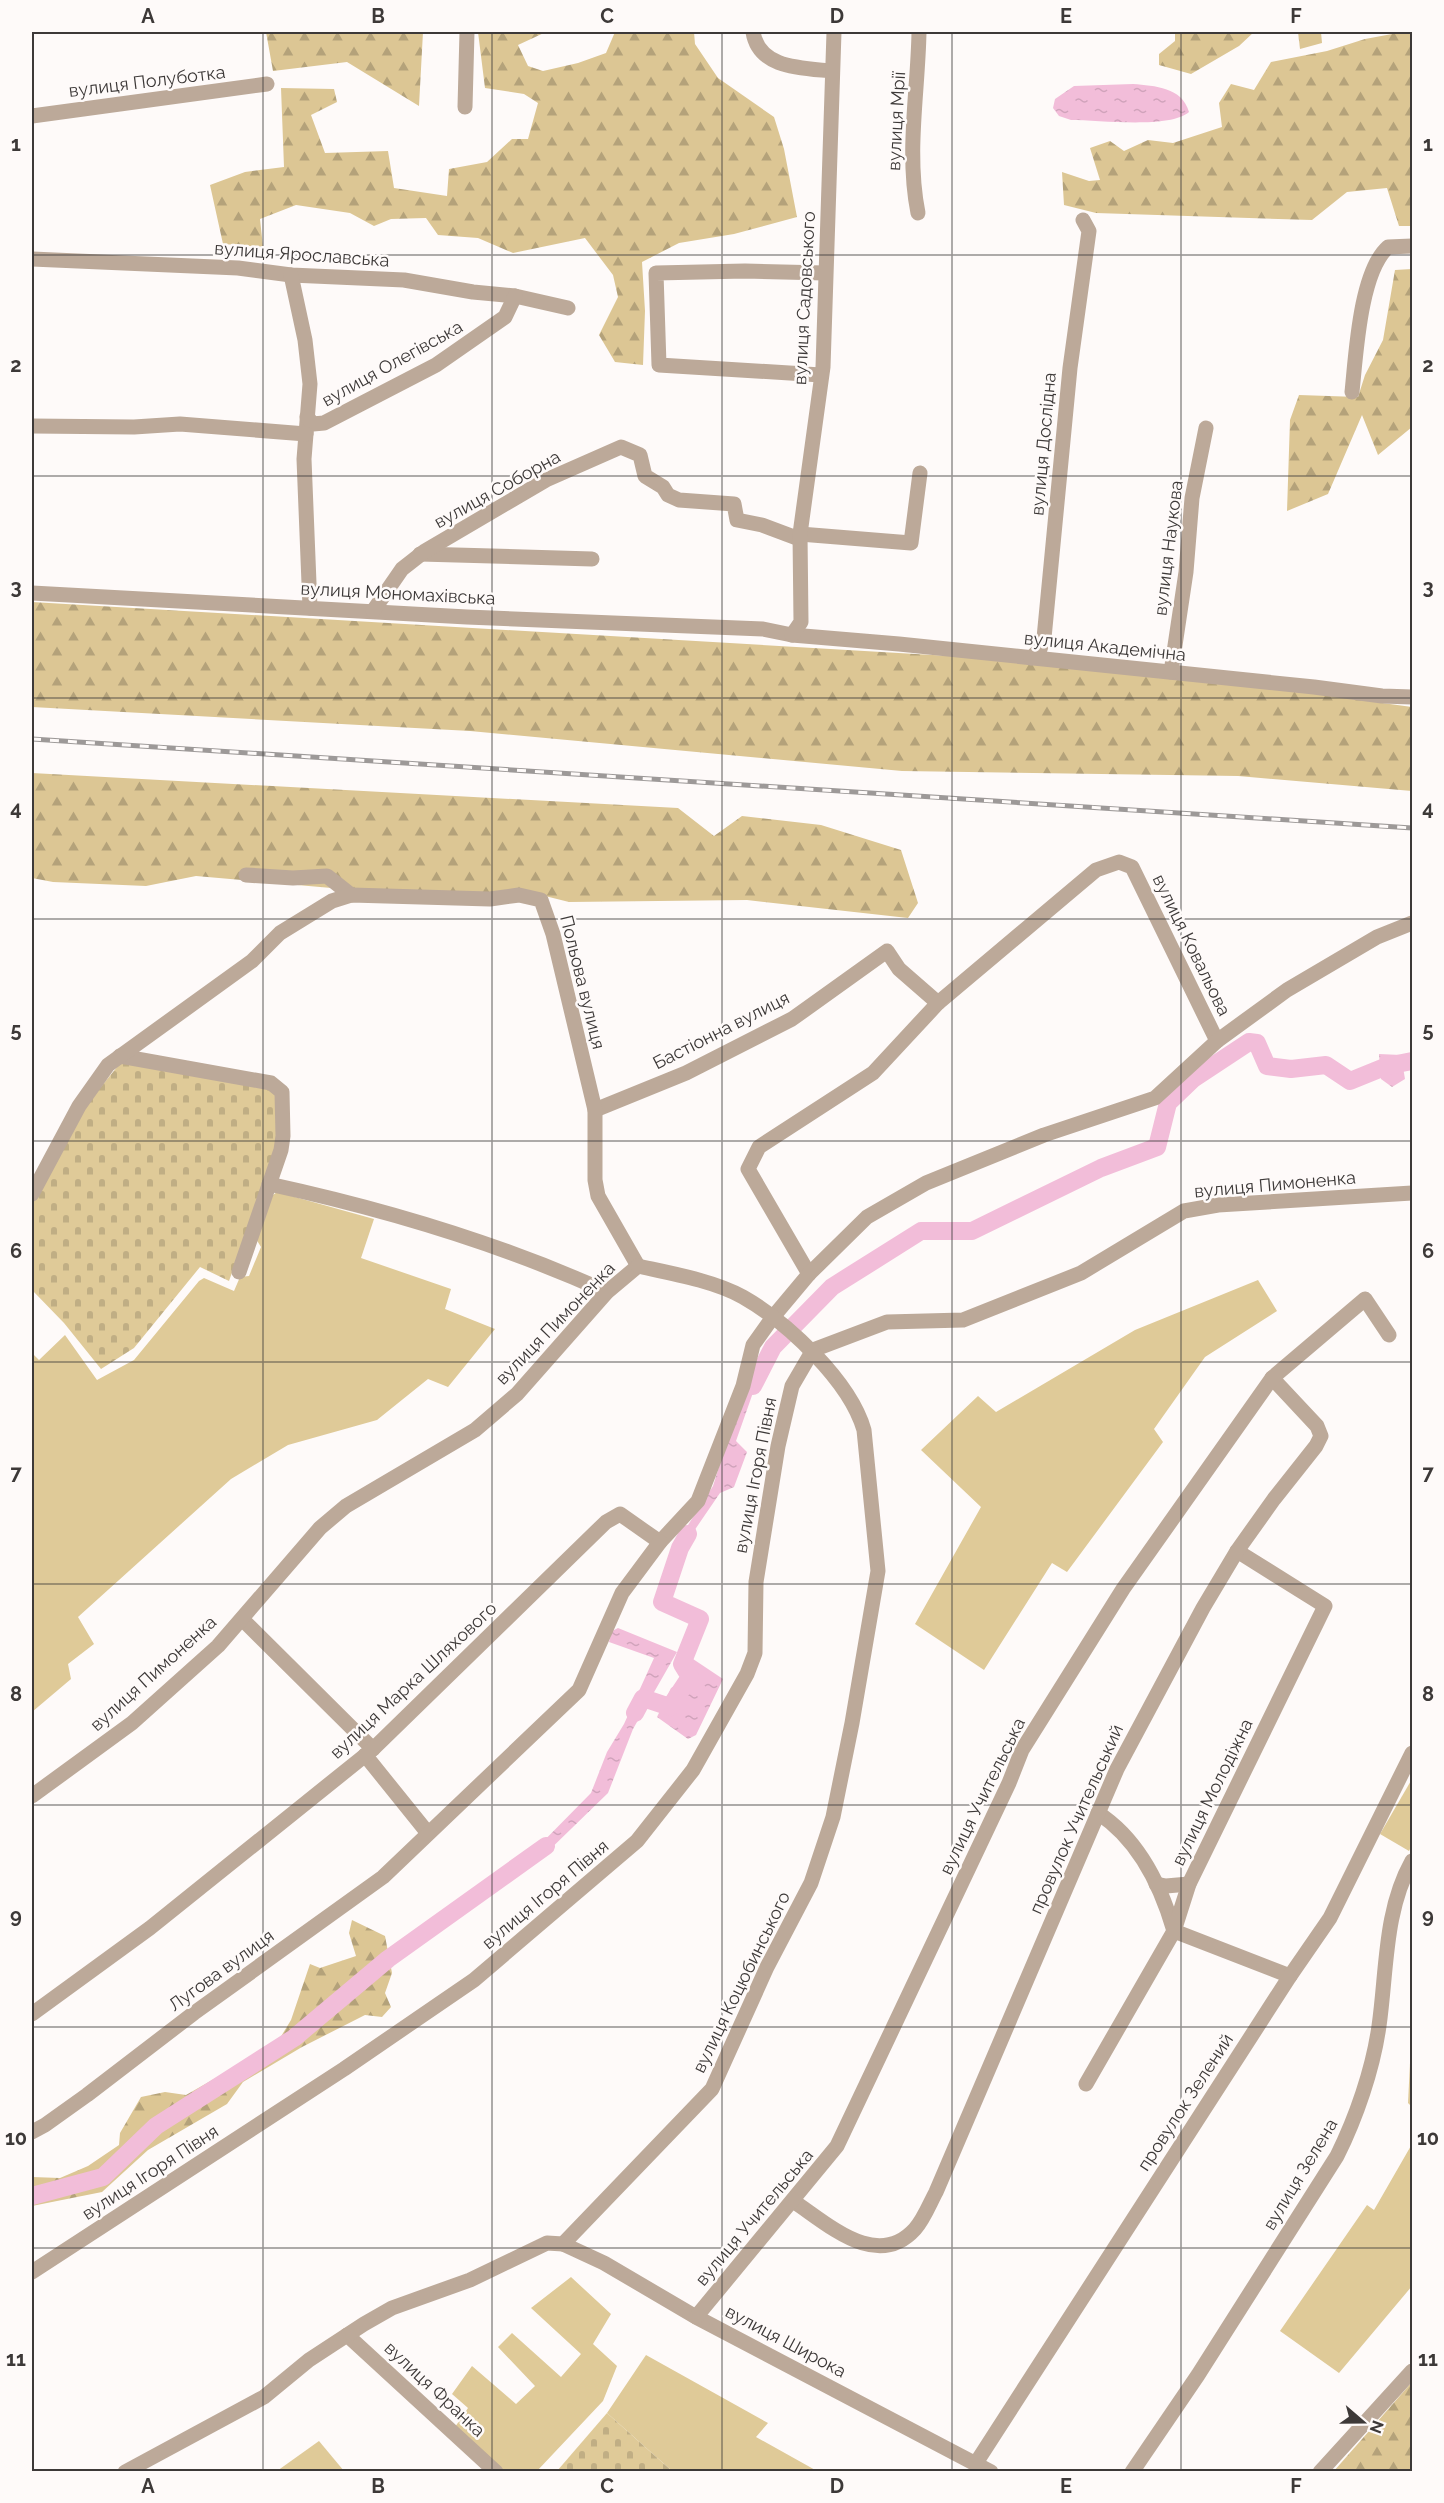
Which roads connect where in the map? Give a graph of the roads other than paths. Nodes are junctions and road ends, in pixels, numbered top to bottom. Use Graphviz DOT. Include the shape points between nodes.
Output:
graph roads {
  1 [pos="467,32"];
  2 [pos="753,32"];
  3 [pos="834,32"];
  4 [pos="919,32"];
  5 [pos="832,71"];
  6 [pos="267,84"];
  7 [pos="465,107"];
  8 [pos="32,116"];
  9 [pos="918,213"];
  10 [pos="1086,226"];
  11 [pos="1413,246"];
  12 [pos="32,259"];
  13 [pos="825,273"];
  14 [pos="291,275"];
  15 [pos="515,296"];
  16 [pos="568,308"];
  17 [pos="821,375"];
  18 [pos="1352,392"];
  19 [pos="307,417"];
  20 [pos="32,426"];
  21 [pos="1206,428"];
  22 [pos="306,434"];
  23 [pos="920,473"];
  24 [pos="800,534"];
  25 [pos="420,554"];
  26 [pos="592,559"];
  27 [pos="32,592"];
  28 [pos="310,608"];
  29 [pos="374,611"];
  30 [pos="802,616"];
  31 [pos="792,635"];
  32 [pos="820,637"];
  33 [pos="1042,644"];
  34 [pos="1031,658"];
  35 [pos="1050,660"];
  36 [pos="1170,672"];
  37 [pos="1413,697"];
  38 [pos="246,875"];
  39 [pos="351,895"];
  40 [pos="1413,923"];
  41 [pos="938,1003"];
  42 [pos="144,1040"];
  43 [pos="1217,1041"];
  44 [pos="120,1056"];
  45 [pos="150,1063"];
  46 [pos="595,1110"];
  47 [pos="269,1184"];
  48 [pos="1413,1193"];
  49 [pos="32,1194"];
  50 [pos="250,1238"];
  51 [pos="638,1266"];
  52 [pos="809,1274"];
  53 [pos="607,1292"];
  54 [pos="774,1319"];
  55 [pos="1389,1335"];
  56 [pos="813,1350"];
  57 [pos="1272,1378"];
  58 [pos="660,1542"];
  59 [pos="1238,1551"];
  60 [pos="242,1619"];
  61 [pos="369,1752"];
  62 [pos="1413,1753"];
  63 [pos="32,1796"];
  64 [pos="1098,1813"];
  65 [pos="427,1832"];
  66 [pos="1413,1861"];
  67 [pos="1156,1884"];
  68 [pos="1189,1884"];
  69 [pos="1174,1931"];
  70 [pos="1290,1976"];
  71 [pos="32,2014"];
  72 [pos="1086,2084"];
  73 [pos="32,2132"];
  74 [pos="793,2201"];
  75 [pos="564,2244"];
  76 [pos="32,2272"];
  77 [pos="696,2317"];
  78 [pos="347,2335"];
  79 [pos="1413,2371"];
  80 [pos="976,2463"];
  81 [pos="125,2472"];
  82 [pos="495,2472"];
  83 [pos="991,2472"];
  84 [pos="1132,2472"];
  85 [pos="1320,2472"];
  1 -- 7 [label="street"];
  2 -- 5 [label="street" via="760,50 774,61"];
  3 -- 5 [label="street, вулиця Садовського"];
  4 -- 9 [label="street, вулиця Мрії" via="912,159"];
  5 -- 13 [label="street, вулиця Садовського"];
  6 -- 8 [label="street, вулиця Полуботка"];
  10 -- 33 [label="street, вулиця Дослідна"];
  11 -- 18 [label="street" via="1388,247 1373,267"];
  12 -- 14 [label="street, вулиця Ярославська" via="238,268"];
  13 -- 17 [label="street, вулиця Садовського"];
  13 -- 17 [label="street" via="656,273 658,365"];
  14 -- 15 [label="street, вулиця Ярославська" via="404,280"];
  14 -- 19 [label="street, вулиця Олегівська" via="310,384"];
  15 -- 16 [label="street, вулиця Ярославська"];
  15 -- 19 [label="street, вулиця Олегівська" via="505,317 436,365 324,423 313,424"];
  17 -- 24 [label="street, вулиця Садовського"];
  19 -- 22 [label="street, вулиця Олегівська"];
  20 -- 22 [label="street" via="180,424"];
  21 -- 36 [label="street, вулиця Наукова" via="1192,498 1186,572"];
  22 -- 28 [label="street, вулиця Олегівська"];
  23 -- 24 [label="street" via="911,543"];
  24 -- 25 [label="street, вулиця Соборна" via="794,537 737,520 734,504 679,500 668,495 645,476 640,455 621,447 546,480"];
  24 -- 30 [label="street, вулиця Садовського"];
  25 -- 26 [label="street"];
  25 -- 29 [label="street, вулиця Соборна" via="402,569"];
  27 -- 28 [label="street, вулиця Мономахівська"];
  28 -- 29 [label="street, вулиця Мономахівська"];
  29 -- 31 [label="street, вулиця Мономахівська" via="763,629"];
  30 -- 31 [label="street, вулиця Садовського"];
  30 -- 32 [label="street" via="808,629"];
  31 -- 32 [label="street, вулиця Академічна"];
  32 -- 34 [label="street, вулиця Академічна"];
  33 -- 34 [label="street"];
  33 -- 35 [label="street"];
  34 -- 35 [label="street, вулиця Академічна"];
  35 -- 36 [label="street, вулиця Академічна"];
  36 -- 37 [label="street, вулиця Академічна"];
  38 -- 39 [label="street" via="327,876"];
  39 -- 42 [label="street, Польова вулиця" via="332,901 280,933 252,961"];
  39 -- 46 [label="street, Польова вулиця" via="490,899 519,895 541,900 553,934"];
  40 -- 43 [label="street" via="1377,937 1297,984"];
  41 -- 43 [label="street, вулиця Ковальова" via="1096,870 1119,862 1132,867"];
  41 -- 46 [label="street, Бастіонна вулиця" via="899,969 887,951 792,1019 686,1073"];
  41 -- 52 [label="street, вулиця Ковальова" via="873,1073 759,1147 748,1169"];
  42 -- 44 [label="street, Польова вулиця"];
  42 -- 45 [label="street"];
  43 -- 52 [label="street, вулиця Ковальова" via="1155,1098 1044,1135 916,1189 867,1217"];
  44 -- 45 [label="street"];
  44 -- 49 [label="street, Польова вулиця" via="108,1065 79,1106"];
  45 -- 47 [label="street" via="264,1081 278,1087 283,1099 282,1141"];
  46 -- 51 [label="street, Польова вулиця" via="598,1197"];
  47 -- 50 [label="street"];
  47 -- 53 [label="street" via="467,1238 554,1268"];
  48 -- 56 [label="street, вулиця Пимоненка" via="1218,1205 1184,1212 1082,1273 963,1320 887,1322"];
  51 -- 53 [label="street, вулиця Пимоненка"];
  51 -- 54 [label="street, вулиця Пимоненка" via="742,1296"];
  52 -- 54 [label="street, вулиця Ковальова"];
  53 -- 60 [label="street, вулиця Пимоненка" via="517,1394 475,1430 346,1506 320,1528"];
  54 -- 56 [label="street, вулиця Пимоненка"];
  54 -- 58 [label="street" via="753,1345 743,1386 698,1501"];
  55 -- 57 [label="street, вулиця Учительська" via="1365,1299"];
  56 -- 75 [label="street, вулиця Коцюбинського" via="858,1410 864,1430 878,1571 830,1826 811,1883 767,1967 712,2089"];
  56 -- 76 [label="street, вулиця Ігоря Півня" via="792,1386 778,1446 756,1582 755,1653 693,1770 637,1841 474,1980"];
  57 -- 59 [label="street, провулок Учительський" via="1317,1426 1321,1436"];
  57 -- 74 [label="street, вулиця Учительська" via="1123,1589 1022,1750 837,2146"];
  58 -- 61 [label="street, вулиця Марка Шляхового" via="620,1514 606,1522"];
  58 -- 65 [label="street, Лугова вулиця" via="622,1593 579,1690"];
  59 -- 64 [label="street, провулок Учительський" via="1116,1769"];
  59 -- 68 [label="street, вулиця Молодіжна" via="1325,1606"];
  60 -- 61 [label="street"];
  60 -- 63 [label="street, вулиця Пимоненка" via="218,1646 132,1723"];
  61 -- 65 [label="street"];
  61 -- 71 [label="street, вулиця Марка Шляхового" via="150,1928"];
  62 -- 70 [label="street, провулок Зелений" via="1330,1918"];
  64 -- 67 [label="street" via="1130,1840"];
  64 -- 74 [label="street, провулок Учительський" via="936,2192 917,2227 904,2238 881,2247 860,2243"];
  65 -- 73 [label="street, Лугова вулиця" via="383,1876"];
  66 -- 84 [label="street, вулиця Зелена" via="1398,1892 1386,1953 1379,2028 1353,2124 1337,2156 1204,2366"];
  67 -- 68 [label="street"];
  67 -- 69 [label="street"];
  68 -- 69 [label="street, вулиця Молодіжна"];
  69 -- 70 [label="street"];
  69 -- 72 [label="street, вулиця Молодіжна"];
  70 -- 80 [label="street, провулок Зелений"];
  74 -- 77 [label="street, вулиця Учительська"];
  75 -- 77 [label="street, вулиця Широка"];
  75 -- 78 [label="street" via="548,2243 470,2280 392,2308"];
  77 -- 80 [label="street, вулиця Широка"];
  78 -- 81 [label="street" via="264,2397"];
  78 -- 82 [label="street, вулиця Франка"];
  79 -- 85 [label="street"];
  80 -- 83 [label="street, вулиця Широка"];
}
